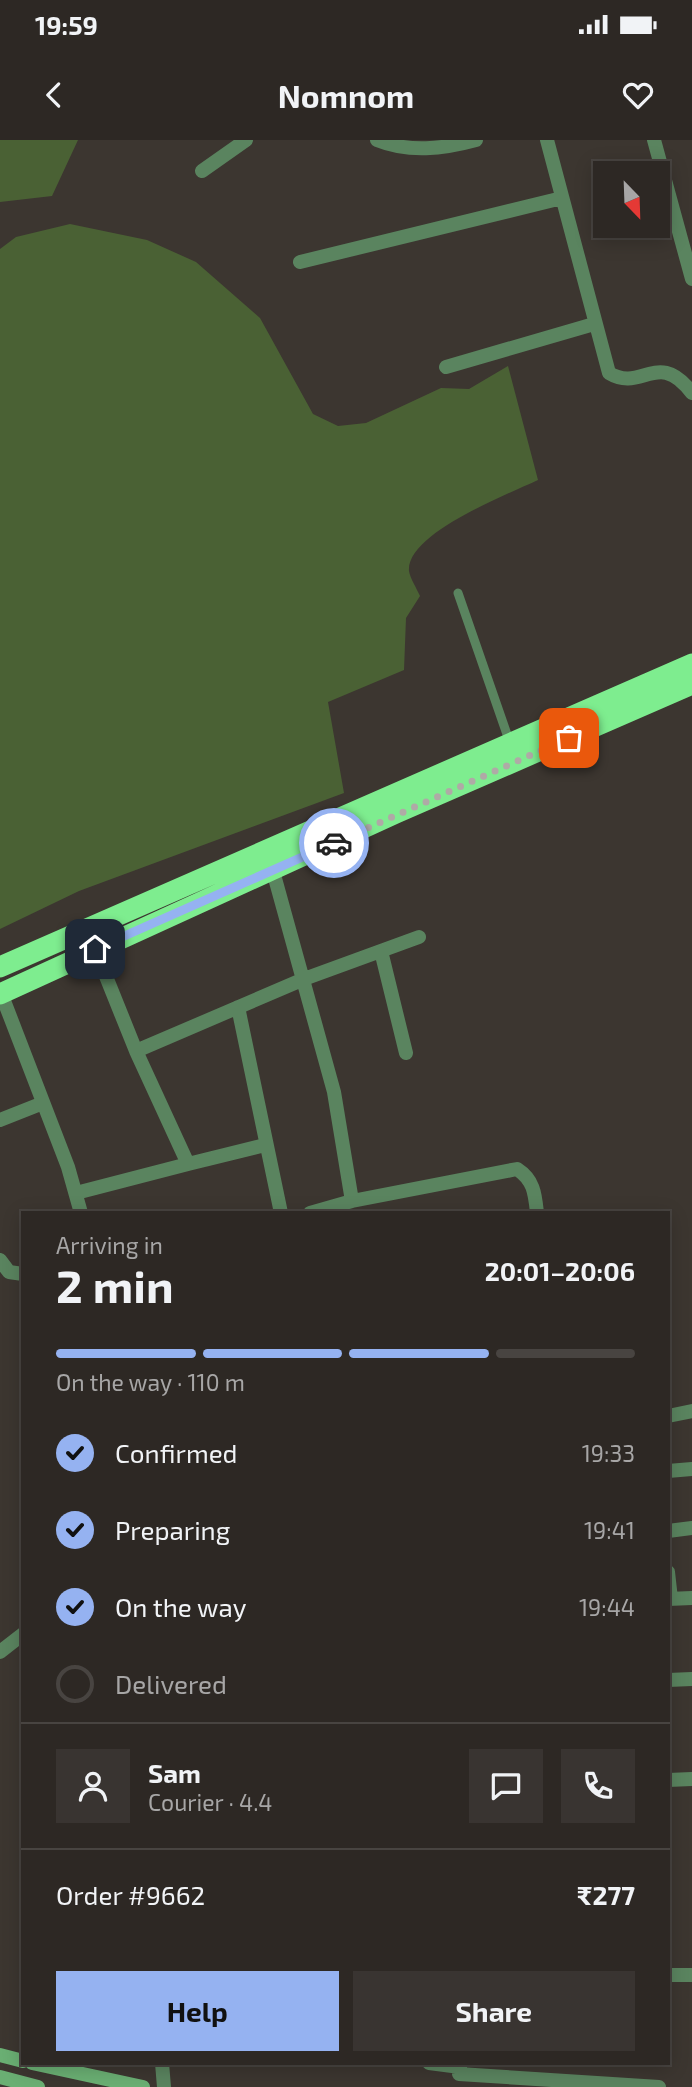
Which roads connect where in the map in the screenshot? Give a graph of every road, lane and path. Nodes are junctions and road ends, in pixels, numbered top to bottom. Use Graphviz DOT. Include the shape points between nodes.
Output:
graph roads {
  1 [pos="246,140"];
  2 [pos="377,140"];
  3 [pos="476,140"];
  4 [pos="547,140"];
  5 [pos="654,140"];
  6 [pos="202,171"];
  7 [pos="562,198"];
  8 [pos="300,262"];
  9 [pos="692,279"];
  10 [pos="594,324"];
  11 [pos="446,367"];
  12 [pos="692,393"];
  13 [pos="458,593"];
  14 [pos="692,664"];
  15 [pos="692,684"];
  16 [pos="510,743"];
  17 [pos="273,871"];
  18 [pos="419,937"];
  19 [pos="95,949"];
  20 [pos="381,951"];
  21 [pos="0,967"];
  22 [pos="304,979"];
  23 [pos="1,994"];
  24 [pos="238,1007"];
  25 [pos="136,1051"];
  26 [pos="406,1053"];
  27 [pos="43,1103"];
  28 [pos="0,1119"];
  29 [pos="265,1145"];
  30 [pos="188,1164"];
  31 [pos="76,1194"];
  32 [pos="352,1201"];
  33 [pos="80,1211"];
  34 [pos="281,1211"];
  35 [pos="317,1211"];
  36 [pos="537,1211"];
  37 [pos="0,1260"];
  38 [pos="21,1274"];
  39 [pos="692,1411"];
  40 [pos="670,1416"];
  41 [pos="692,1469"];
  42 [pos="670,1471"];
  43 [pos="692,1528"];
  44 [pos="670,1531"];
  45 [pos="670,1598"];
  46 [pos="692,1598"];
  47 [pos="21,1636"];
  48 [pos="0,1652"];
  49 [pos="692,1679"];
  50 [pos="670,1680"];
  51 [pos="692,1779"];
  52 [pos="670,1780"];
  53 [pos="670,1975"];
  54 [pos="692,1975"];
  55 [pos="0,2055"];
  56 [pos="21,2060"];
  57 [pos="41,2065"];
  58 [pos="162,2065"];
  59 [pos="435,2065"];
  60 [pos="459,2073"];
  61 [pos="0,2077"];
  62 [pos="38,2087"];
  63 [pos="143,2087"];
  64 [pos="163,2087"];
  65 [pos="659,2087"];
  1 -- 6 [label="street"];
  2 -- 3 [label="street" via="397,148 430,149"];
  4 -- 7 [label="street"];
  5 -- 9 [label="street"];
  7 -- 8 [label="street"];
  7 -- 10 [label="street"];
  10 -- 11 [label="street"];
  10 -- 12 [label="street" via="609,373 626,378 665,371 682,379"];
  13 -- 16 [label="lane"];
  14 -- 16 [label="highway"];
  15 -- 17 [label="highway"];
  16 -- 21 [label="highway"];
  17 -- 19 [label="highway"];
  17 -- 22 [label="street"];
  18 -- 20 [label="street"];
  19 -- 23 [label="highway"];
  19 -- 25 [label="street"];
  20 -- 22 [label="street"];
  20 -- 26 [label="street"];
  22 -- 24 [label="street"];
  22 -- 32 [label="street" via="334,1092"];
  23 -- 27 [label="street"];
  24 -- 25 [label="street"];
  24 -- 29 [label="street"];
  25 -- 30 [label="street"];
  27 -- 28 [label="street"];
  27 -- 31 [label="street"];
  29 -- 30 [label="street"];
  29 -- 34 [label="street"];
  30 -- 31 [label="street"];
  31 -- 33 [label="street"];
  32 -- 35 [label="street"];
  32 -- 36 [label="street" via="517,1170 534,1188"];
  37 -- 38 [label="street" via="9,1272"];
  39 -- 40 [label="street"];
  41 -- 42 [label="street"];
  43 -- 44 [label="street"];
  45 -- 46 [label="street"];
  47 -- 48 [label="street"];
  49 -- 50 [label="street"];
  51 -- 52 [label="street"];
  53 -- 54 [label="street"];
  55 -- 56 [label="main road"];
  57 -- 63 [label="main road"];
  58 -- 64 [label="street"];
  59 -- 60 [label="street"];
  60 -- 65 [label="street"];
  61 -- 62 [label="main road"];
}
